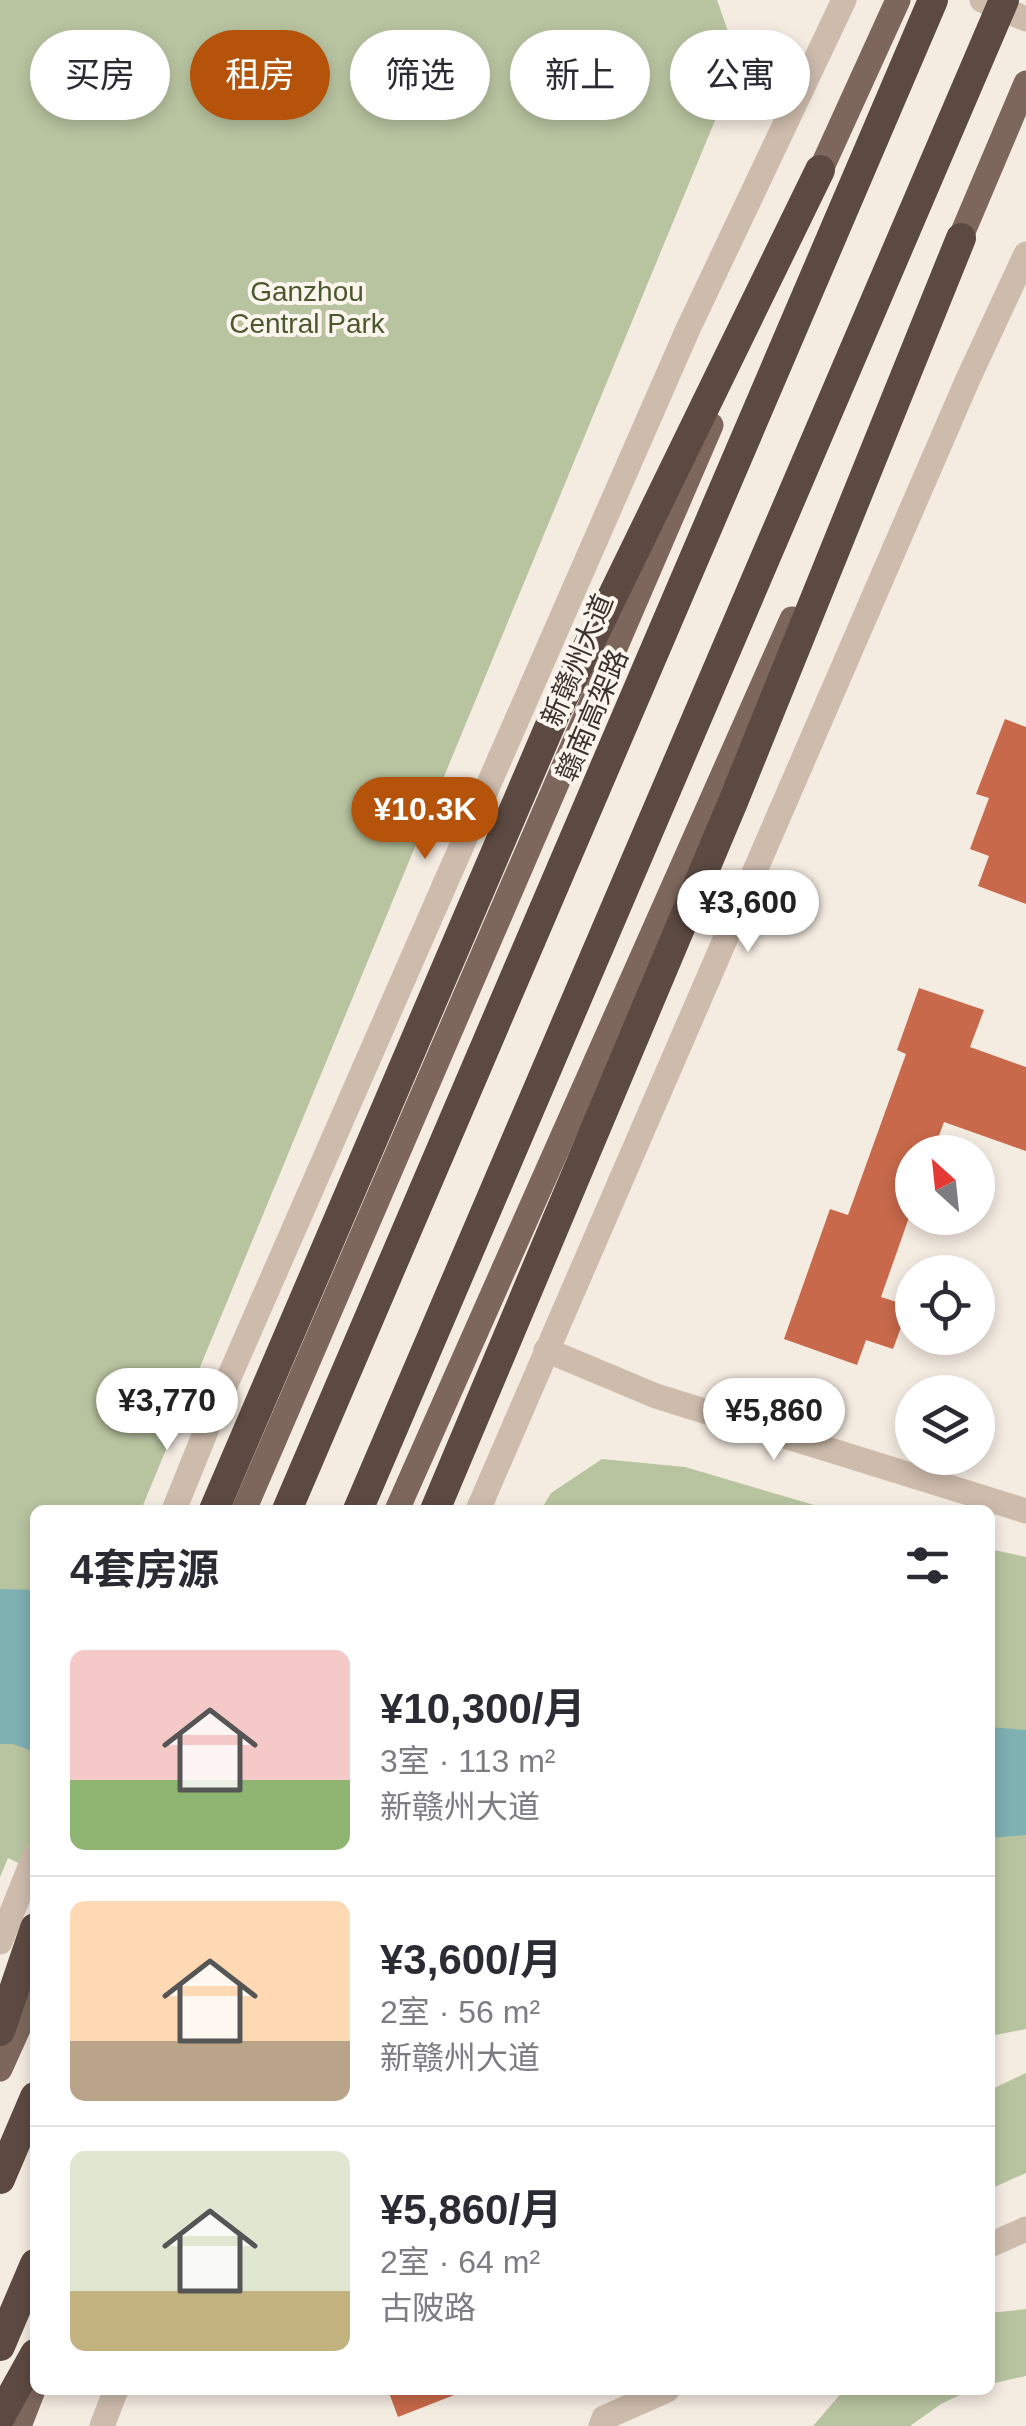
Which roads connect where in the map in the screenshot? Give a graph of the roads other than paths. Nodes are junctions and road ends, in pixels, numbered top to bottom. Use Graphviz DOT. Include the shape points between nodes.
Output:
graph roads {
  1 [pos="844,0"];
  2 [pos="898,0"];
  3 [pos="933,0"];
  4 [pos="982,0"];
  5 [pos="1004,0"];
  6 [pos="1026,19"];
  7 [pos="1026,83"];
  8 [pos="820,170"];
  9 [pos="961,238"];
  10 [pos="1026,254"];
  11 [pos="546,1350"];
  12 [pos="176,1505"];
  13 [pos="216,1505"];
  14 [pos="246,1505"];
  15 [pos="289,1505"];
  16 [pos="360,1505"];
  17 [pos="399,1505"];
  18 [pos="437,1505"];
  19 [pos="480,1505"];
  20 [pos="1026,1512"];
  21 [pos="30,1868"];
  22 [pos="1,1940"];
  23 [pos="30,1943"];
  24 [pos="30,2001"];
  25 [pos="0,2032"];
  26 [pos="0,2069"];
  27 [pos="30,2109"];
  28 [pos="0,2179"];
  29 [pos="1026,2229"];
  30 [pos="995,2243"];
  31 [pos="30,2276"];
  32 [pos="0,2346"];
  33 [pos="30,2363"];
  34 [pos="31,2395"];
  35 [pos="114,2395"];
  36 [pos="656,2395"];
  37 [pos="0,2417"];
  38 [pos="19,2426"];
  39 [pos="102,2426"];
  40 [pos="601,2426"];
  1 -- 12 [label="street" via="688,329"];
  2 -- 8 [label="main road, 新赣州大道"];
  3 -- 15 [label="highway, 赣南高架路"];
  4 -- 6 [label="street"];
  5 -- 16 [label="highway, bridge"];
  7 -- 9 [label="main road"];
  8 -- 13 [label="highway" via="555,714"];
  8 -- 14 [label="main road, 新赣州大道"];
  9 -- 17 [label="main road"];
  9 -- 18 [label="highway"];
  10 -- 11 [label="street"];
  11 -- 19 [label="street"];
  11 -- 20 [label="street" via="656,1396"];
  21 -- 22 [label="street"];
  23 -- 25 [label="highway"];
  24 -- 26 [label="main road"];
  27 -- 28 [label="highway"];
  29 -- 30 [label="street"];
  31 -- 32 [label="highway"];
  33 -- 37 [label="highway"];
  34 -- 38 [label="main road"];
  35 -- 39 [label="street"];
  36 -- 40 [label="street" via="604,2418"];
}
